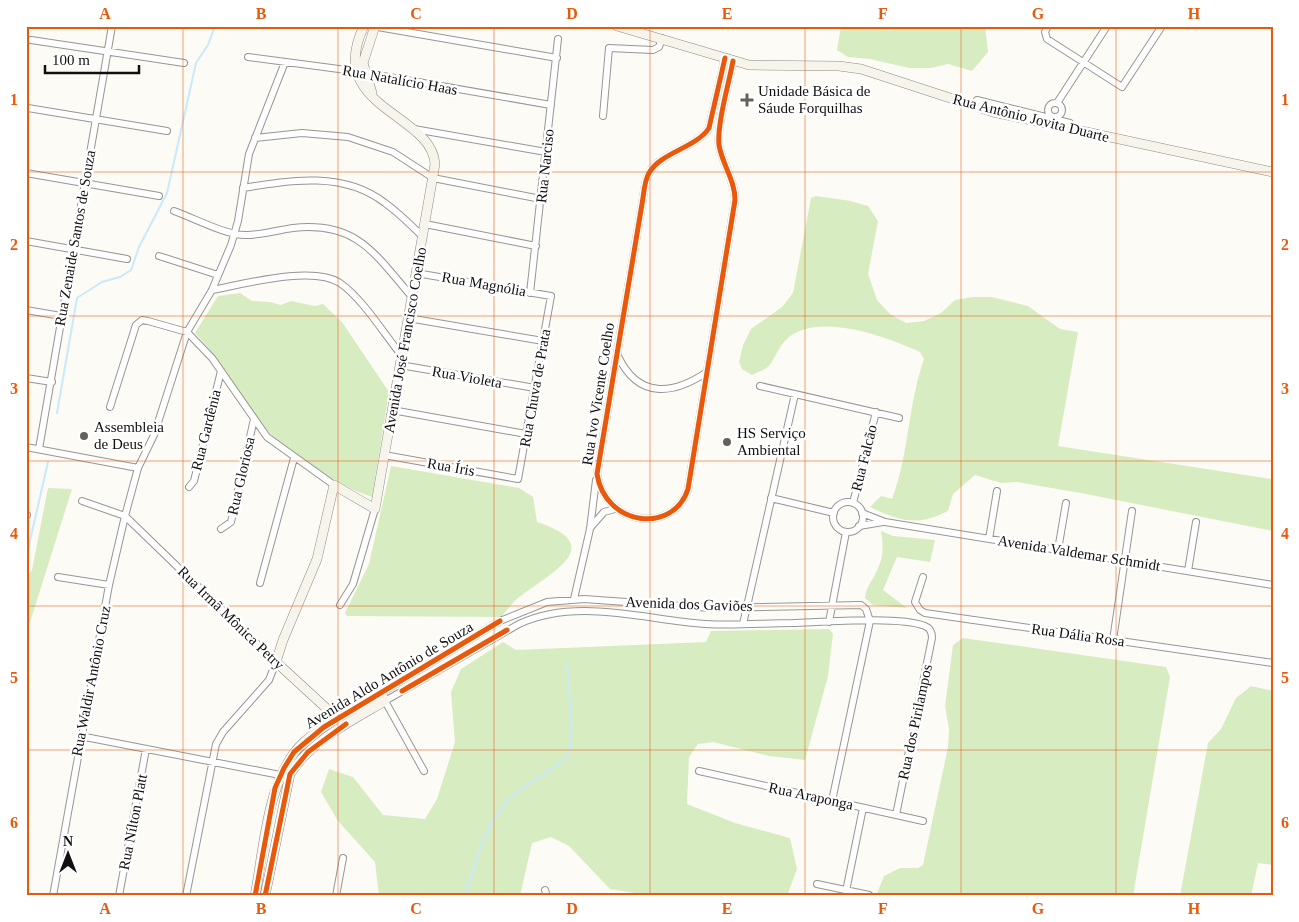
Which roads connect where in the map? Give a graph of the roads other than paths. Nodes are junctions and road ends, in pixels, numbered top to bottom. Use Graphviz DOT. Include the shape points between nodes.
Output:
graph roads {
  1 [pos="112,26"];
  2 [pos="364,26"];
  3 [pos="373,26"];
  4 [pos="617,26"];
  5 [pos="1048,26"];
  6 [pos="1107,26"];
  7 [pos="1162,26"];
  8 [pos="639,29"];
  9 [pos="662,38"];
  10 [pos="558,39"];
  11 [pos="31,40"];
  12 [pos="108,52"];
  13 [pos="248,57"];
  14 [pos="556,58"];
  15 [pos="729,60"];
  16 [pos="285,62"];
  17 [pos="1084,62"];
  18 [pos="184,63"];
  19 [pos="356,72"];
  20 [pos="366,74"];
  21 [pos="373,95"];
  22 [pos="1057,103"];
  23 [pos="551,105"];
  24 [pos="972,106"];
  25 [pos="28,108"];
  26 [pos="603,116"];
  27 [pos="1052,118"];
  28 [pos="96,120"];
  29 [pos="410,128"];
  30 [pos="167,130"];
  31 [pos="1075,130"];
  32 [pos="705,134"];
  33 [pos="255,138"];
  34 [pos="718,138"];
  35 [pos="546,152"];
  36 [pos="1273,172"];
  37 [pos="26,173"];
  38 [pos="433,178"];
  39 [pos="85,185"];
  40 [pos="243,188"];
  41 [pos="159,196"];
  42 [pos="541,199"];
  43 [pos="174,210"];
  44 [pos="425,224"];
  45 [pos="235,233"];
  46 [pos="423,237"];
  47 [pos="26,241"];
  48 [pos="536,246"];
  49 [pos="72,250"];
  50 [pos="159,256"];
  51 [pos="127,259"];
  52 [pos="416,273"];
  53 [pos="218,275"];
  54 [pos="212,290"];
  55 [pos="530,293"];
  56 [pos="551,296"];
  57 [pos="412,297"];
  58 [pos="26,310"];
  59 [pos="61,316"];
  60 [pos="408,318"];
  61 [pos="187,332"];
  62 [pos="543,341"];
  63 [pos="617,355"];
  64 [pos="401,361"];
  65 [pos="221,371"];
  66 [pos="707,372"];
  67 [pos="26,378"];
  68 [pos="52,382"];
  69 [pos="760,386"];
  70 [pos="534,388"];
  71 [pos="795,394"];
  72 [pos="110,407"];
  73 [pos="392,410"];
  74 [pos="876,412"];
  75 [pos="899,418"];
  76 [pos="254,420"];
  77 [pos="526,434"];
  78 [pos="26,447"];
  79 [pos="39,449"];
  80 [pos="384,455"];
  81 [pos="294,458"];
  82 [pos="138,468"];
  83 [pos="597,474"];
  84 [pos="518,479"];
  85 [pos="334,485"];
  86 [pos="189,487"];
  87 [pos="997,491"];
  88 [pos="771,498"];
  89 [pos="82,501"];
  90 [pos="853,503"];
  91 [pos="1066,503"];
  92 [pos="375,509"];
  93 [pos="615,509"];
  94 [pos="1132,511"];
  95 [pos="834,512"];
  96 [pos="862,513"];
  97 [pos="125,516"];
  98 [pos="884,522"];
  99 [pos="1196,522"];
  100 [pos="859,526"];
  101 [pos="221,529"];
  102 [pos="590,529"];
  103 [pos="846,532"];
  104 [pos="989,539"];
  105 [pos="1058,550"];
  106 [pos="1123,560"];
  107 [pos="1188,571"];
  108 [pos="58,577"];
  109 [pos="923,577"];
  110 [pos="260,582"];
  111 [pos="109,585"];
  112 [pos="1273,585"];
  113 [pos="574,599"];
  114 [pos="642,603"];
  115 [pos="340,605"];
  116 [pos="833,605"];
  117 [pos="532,607"];
  118 [pos="747,607"];
  119 [pos="537,616"];
  120 [pos="640,616"];
  121 [pos="500,621"];
  122 [pos="870,621"];
  123 [pos="829,622"];
  124 [pos="743,624"];
  125 [pos="507,630"];
  126 [pos="930,630"];
  127 [pos="1113,640"];
  128 [pos="276,662"];
  129 [pos="1273,663"];
  130 [pos="383,697"];
  131 [pos="338,719"];
  132 [pos="80,736"];
  133 [pos="146,748"];
  134 [pos="212,761"];
  135 [pos="424,770"];
  136 [pos="699,771"];
  137 [pos="280,775"];
  138 [pos="832,801"];
  139 [pos="863,808"];
  140 [pos="896,815"];
  141 [pos="923,821"];
  142 [pos="343,858"];
  143 [pos="817,884"];
  144 [pos="845,893"];
  145 [pos="869,895"];
  146 [pos="53,896"];
  147 [pos="119,896"];
  148 [pos="186,896"];
  149 [pos="255,896"];
  150 [pos="265,896"];
  151 [pos="336,896"];
  1 -- 12 [label="street, Rua Zenaide Santos de Souza"];
  2 -- 19 [label="street" via="356,54"];
  3 -- 14 [label="street"];
  3 -- 20 [label="street, Avenida José Francisco Coelho" via="364,59"];
  4 -- 8 [label="street, Rua Antônio Jovita Duarte"];
  5 -- 17 [label="street" via="1045,35 1049,41"];
  6 -- 17 [label="street"];
  7 -- 17 [label="street" via="1122,87"];
  8 -- 9 [label="street, Rua Antônio Jovita Duarte"];
  9 -- 15 [label="street, Rua Antônio Jovita Duarte"];
  9 -- 26 [label="street" via="659,47 653,50 609,48"];
  10 -- 14 [label="street, Rua Narciso"];
  11 -- 12 [label="street"];
  12 -- 18 [label="street"];
  12 -- 28 [label="street, Rua Zenaide Santos de Souza"];
  13 -- 16 [label="street, Rua Natalício Haas"];
  14 -- 23 [label="street, Rua Narciso"];
  15 -- 24 [label="street, Rua Antônio Jovita Duarte" via="770,66 851,67"];
  15 -- 32 [label="street"];
  15 -- 34 [label="street"];
  16 -- 19 [label="street, Rua Natalício Haas"];
  16 -- 33 [label="street, Rua Waldir Antônio Cruz"];
  17 -- 22 [label="street"];
  19 -- 20 [label="street, Rua Natalício Haas"];
  19 -- 21 [label="street, Avenida José Francisco Coelho"];
  20 -- 21 [label="street, Avenida José Francisco Coelho"];
  20 -- 23 [label="street, Rua Natalício Haas"];
  21 -- 29 [label="street, Avenida José Francisco Coelho"];
  22 -- 27 [label="street" via="1049,106"];
  22 -- 27 [label="street" via="1062,111"];
  23 -- 35 [label="street, Rua Narciso"];
  24 -- 27 [label="street" via="977,100"];
  24 -- 31 [label="street, Rua Antônio Jovita Duarte"];
  25 -- 28 [label="street"];
  27 -- 31 [label="street" via="1070,123"];
  28 -- 30 [label="street"];
  28 -- 39 [label="street, Rua Zenaide Santos de Souza"];
  29 -- 35 [label="street"];
  29 -- 38 [label="street, Avenida José Francisco Coelho" via="432,152 435,161"];
  31 -- 36 [label="street, Rua Antônio Jovita Duarte"];
  32 -- 34 [label="street"];
  32 -- 63 [label="street, Rua Ivo Vicente Coelho" via="648,173"];
  33 -- 38 [label="street" via="302,132 348,138 393,152"];
  33 -- 40 [label="street, Rua Waldir Antônio Cruz"];
  34 -- 66 [label="street" via="735,200"];
  35 -- 42 [label="street, Rua Narciso"];
  37 -- 39 [label="street"];
  38 -- 42 [label="street"];
  38 -- 44 [label="street, Avenida José Francisco Coelho"];
  39 -- 41 [label="street"];
  39 -- 49 [label="street, Rua Zenaide Santos de Souza"];
  40 -- 45 [label="street, Rua Waldir Antônio Cruz"];
  40 -- 46 [label="street" via="298,179 347,186 385,202"];
  42 -- 48 [label="street, Rua Narciso"];
  43 -- 45 [label="street"];
  44 -- 46 [label="street, Avenida José Francisco Coelho"];
  44 -- 48 [label="street"];
  45 -- 53 [label="street, Rua Waldir Antônio Cruz"];
  45 -- 57 [label="street" via="246,235 314,227 350,235 372,251"];
  46 -- 52 [label="street, Avenida José Francisco Coelho"];
  47 -- 49 [label="street"];
  48 -- 55 [label="street, Rua Narciso"];
  49 -- 51 [label="street"];
  49 -- 59 [label="street, Rua Zenaide Santos de Souza"];
  50 -- 53 [label="street"];
  52 -- 55 [label="street, Rua Magnólia"];
  52 -- 57 [label="street, Avenida José Francisco Coelho"];
  53 -- 54 [label="street, Rua Waldir Antônio Cruz"];
  54 -- 61 [label="street, Rua Waldir Antônio Cruz"];
  54 -- 64 [label="street" via="302,275 328,278 340,283 355,297"];
  55 -- 56 [label="street, Rua Magnólia"];
  56 -- 62 [label="street, Rua Chuva de Prata"];
  57 -- 60 [label="street, Avenida José Francisco Coelho"];
  58 -- 59 [label="street"];
  59 -- 68 [label="street, Rua Zenaide Santos de Souza"];
  60 -- 62 [label="street"];
  60 -- 64 [label="street, Avenida José Francisco Coelho"];
  61 -- 65 [label="street"];
  61 -- 72 [label="street" via="148,320 136,325"];
  61 -- 82 [label="street, Rua Waldir Antônio Cruz" via="150,443"];
  62 -- 70 [label="street, Rua Chuva de Prata"];
  63 -- 66 [label="street" via="630,375 655,389 678,388"];
  63 -- 83 [label="street, Rua Ivo Vicente Coelho"];
  64 -- 70 [label="street, Rua Violeta"];
  64 -- 73 [label="street, Avenida José Francisco Coelho"];
  65 -- 76 [label="street"];
  65 -- 86 [label="street, Rua Gardênia" via="194,481"];
  66 -- 93 [label="street" via="690,478 682,502 670,512 654,518 636,518"];
  67 -- 68 [label="street"];
  68 -- 79 [label="street, Rua Zenaide Santos de Souza"];
  69 -- 71 [label="street"];
  70 -- 77 [label="street, Rua Chuva de Prata"];
  71 -- 74 [label="street"];
  71 -- 88 [label="street"];
  73 -- 77 [label="street"];
  73 -- 80 [label="street, Avenida José Francisco Coelho"];
  74 -- 75 [label="street"];
  74 -- 90 [label="street, Rua Falcão"];
  76 -- 81 [label="street" via="267,437"];
  76 -- 101 [label="street, Rua Gloriosa" via="230,522"];
  77 -- 84 [label="street, Rua Chuva de Prata"];
  78 -- 79 [label="street"];
  79 -- 82 [label="street"];
  80 -- 84 [label="street, Rua Íris"];
  80 -- 92 [label="street, Avenida José Francisco Coelho"];
  81 -- 85 [label="street"];
  81 -- 110 [label="street"];
  82 -- 97 [label="street, Rua Waldir Antônio Cruz"];
  83 -- 93 [label="street, Rua Ivo Vicente Coelho" via="604,497"];
  83 -- 102 [label="street, Rua Ivo Vicente Coelho"];
  85 -- 92 [label="street"];
  85 -- 128 [label="street" via="317,559"];
  87 -- 104 [label="street"];
  88 -- 95 [label="street"];
  88 -- 118 [label="street"];
  89 -- 97 [label="street"];
  90 -- 95 [label="street" via="844,503"];
  90 -- 96 [label="street"];
  91 -- 105 [label="street"];
  92 -- 115 [label="street, Avenida José Francisco Coelho" via="353,584"];
  93 -- 102 [label="street" via="604,512"];
  94 -- 106 [label="street"];
  95 -- 103 [label="street" via="837,527"];
  96 -- 98 [label="street"];
  96 -- 100 [label="street"];
  97 -- 111 [label="street, Rua Waldir Antônio Cruz"];
  97 -- 128 [label="street, Rua Irmã Mônica Petry"];
  98 -- 100 [label="street"];
  98 -- 104 [label="street, Avenida Valdemar Schmidt"];
  99 -- 107 [label="street"];
  100 -- 103 [label="street"];
  102 -- 113 [label="street, Rua Ivo Vicente Coelho"];
  103 -- 116 [label="street"];
  104 -- 105 [label="street, Avenida Valdemar Schmidt"];
  105 -- 106 [label="street, Avenida Valdemar Schmidt"];
  106 -- 107 [label="street, Avenida Valdemar Schmidt"];
  106 -- 127 [label="street"];
  107 -- 112 [label="street, Avenida Valdemar Schmidt"];
  108 -- 111 [label="street"];
  109 -- 127 [label="street, Rua Dália Rosa" via="915,602 925,613"];
  111 -- 132 [label="street, Rua Waldir Antônio Cruz"];
  113 -- 114 [label="street, Avenida dos Gaviões"];
  113 -- 117 [label="street, Avenida dos Gaviões"];
  114 -- 118 [label="street, Avenida dos Gaviões"];
  114 -- 120 [label="street" via="646,608"];
  116 -- 118 [label="street, Avenida dos Gaviões"];
  116 -- 122 [label="street, Avenida dos Gaviões" via="864,606"];
  116 -- 123 [label="street"];
  117 -- 119 [label="street"];
  117 -- 121 [label="street, Avenida dos Gaviões"];
  118 -- 124 [label="street"];
  119 -- 120 [label="street, Avenida dos Gaviões" via="568,611"];
  119 -- 125 [label="street, Avenida dos Gaviões"];
  120 -- 124 [label="street, Avenida dos Gaviões" via="708,624"];
  121 -- 130 [label="street, Avenida Aldo Antônio de Souza"];
  122 -- 123 [label="street, Avenida dos Gaviões"];
  122 -- 126 [label="street, Avenida dos Gaviões" via="927,626"];
  122 -- 138 [label="street"];
  123 -- 124 [label="street, Avenida dos Gaviões"];
  125 -- 130 [label="street, Avenida Aldo Antônio de Souza"];
  126 -- 140 [label="street, Rua dos Pirilampos" via="932,638"];
  127 -- 129 [label="street, Rua Dália Rosa"];
  128 -- 131 [label="street, Rua Irmã Mônica Petry"];
  128 -- 134 [label="street" via="262,690 219,738"];
  130 -- 131 [label="street, Avenida Aldo Antônio de Souza"];
  130 -- 135 [label="street"];
  130 -- 150 [label="street, Avenida Aldo Antônio de Souza" via="328,736 301,759 290,774"];
  131 -- 137 [label="street, Avenida Aldo Antônio de Souza" via="302,744"];
  132 -- 133 [label="street"];
  132 -- 146 [label="street, Rua Waldir Antônio Cruz"];
  133 -- 134 [label="street"];
  133 -- 147 [label="street, Rua Nílton Platt"];
  134 -- 137 [label="street"];
  134 -- 148 [label="street"];
  136 -- 138 [label="street, Rua Araponga"];
  137 -- 149 [label="street, Avenida Aldo Antônio de Souza"];
  138 -- 139 [label="street, Rua Araponga"];
  139 -- 140 [label="street, Rua Araponga"];
  139 -- 144 [label="street"];
  140 -- 141 [label="street, Rua Araponga"];
  142 -- 151 [label="street"];
  143 -- 144 [label="street"];
  144 -- 145 [label="street"];
}
